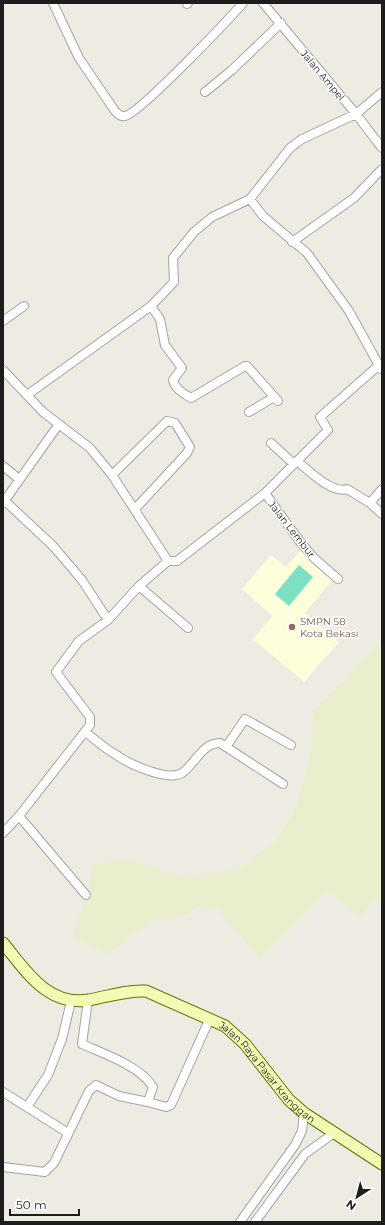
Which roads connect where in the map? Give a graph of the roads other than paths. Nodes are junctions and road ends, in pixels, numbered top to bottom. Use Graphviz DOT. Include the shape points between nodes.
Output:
graph roads {
  1 [pos="53,3"];
  2 [pos="243,3"];
  3 [pos="263,3"];
  4 [pos="281,23"];
  5 [pos="206,92"];
  6 [pos="382,92"];
  7 [pos="356,114"];
  8 [pos="382,148"];
  9 [pos="382,169"];
  10 [pos="250,199"];
  11 [pos="292,242"];
  12 [pos="24,306"];
  13 [pos="151,306"];
  14 [pos="3,321"];
  15 [pos="380,368"];
  16 [pos="3,370"];
  17 [pos="27,395"];
  18 [pos="249,412"];
  19 [pos="59,424"];
  20 [pos="271,443"];
  21 [pos="296,463"];
  22 [pos="3,466"];
  23 [pos="112,475"];
  24 [pos="18,479"];
  25 [pos="382,489"];
  26 [pos="265,493"];
  27 [pos="4,502"];
  28 [pos="370,503"];
  29 [pos="135,509"];
  30 [pos="382,514"];
  31 [pos="168,561"];
  32 [pos="338,579"];
  33 [pos="139,586"];
  34 [pos="108,620"];
  35 [pos="188,628"];
  36 [pos="85,732"];
  37 [pos="291,745"];
  38 [pos="226,747"];
  39 [pos="283,784"];
  40 [pos="19,816"];
  41 [pos="3,833"];
  42 [pos="86,895"];
  43 [pos="3,943"];
  44 [pos="88,1000"];
  45 [pos="71,1001"];
  46 [pos="210,1018"];
  47 [pos="3,1092"];
  48 [pos="148,1102"];
  49 [pos="27,1108"];
  50 [pos="304,1113"];
  51 [pos="68,1133"];
  52 [pos="334,1133"];
  53 [pos="382,1164"];
  54 [pos="3,1167"];
  55 [pos="240,1222"];
  56 [pos="255,1222"];
  1 -- 2 [label="street" via="79,58 115,111 123,116 144,104"];
  3 -- 4 [label="street, Jalan Ampel"];
  4 -- 5 [label="street"];
  4 -- 7 [label="street, Jalan Ampel"];
  6 -- 7 [label="street"];
  7 -- 8 [label="street, Jalan Ampel"];
  7 -- 10 [label="street" via="302,139 290,148"];
  9 -- 11 [label="street" via="354,198"];
  10 -- 11 [label="street" via="263,216"];
  10 -- 13 [label="street" via="212,217 194,232 173,258 174,282"];
  11 -- 15 [label="street" via="307,253 349,311"];
  12 -- 14 [label="street"];
  13 -- 17 [label="street"];
  13 -- 18 [label="street" via="160,319 165,345 182,368 173,380 175,386 191,398 247,366 276,399"];
  15 -- 21 [label="street" via="320,417 328,430"];
  16 -- 17 [label="street"];
  17 -- 19 [label="street"];
  19 -- 23 [label="street" via="90,448"];
  19 -- 24 [label="street"];
  20 -- 21 [label="street" via="288,460"];
  21 -- 26 [label="street"];
  21 -- 28 [label="street" via="327,485 347,489"];
  22 -- 24 [label="street"];
  23 -- 29 [label="street"];
  23 -- 29 [label="street" via="167,421 175,423 185,436 190,447 187,453"];
  24 -- 27 [label="street"];
  25 -- 28 [label="street"];
  26 -- 31 [label="street" via="177,561"];
  26 -- 32 [label="street, Jalan Lembur" via="314,558"];
  27 -- 34 [label="street" via="53,546 82,580"];
  28 -- 30 [label="street"];
  29 -- 31 [label="street"];
  31 -- 33 [label="street"];
  33 -- 34 [label="street"];
  33 -- 35 [label="street"];
  34 -- 36 [label="street" via="79,641 56,672 90,717 90,725"];
  36 -- 38 [label="street" via="124,760 165,775 181,773 208,746 220,743"];
  36 -- 40 [label="street"];
  37 -- 38 [label="street" via="245,719"];
  38 -- 39 [label="street"];
  40 -- 41 [label="street"];
  40 -- 42 [label="street"];
  43 -- 45 [label="main road" via="33,979 54,996"];
  44 -- 45 [label="main road"];
  44 -- 46 [label="main road, Jalan Raya Pasar Kranggan" via="134,990 146,991"];
  44 -- 48 [label="street" via="82,1044 119,1061 148,1079 153,1087"];
  45 -- 49 [label="street" via="62,1039 48,1075"];
  46 -- 48 [label="street" via="171,1105 166,1108"];
  46 -- 50 [label="main road, Jalan Raya Pasar Kranggan" via="225,1026 245,1044 289,1100"];
  47 -- 49 [label="street"];
  48 -- 51 [label="street" via="118,1096 96,1085 89,1091"];
  49 -- 51 [label="street"];
  50 -- 52 [label="main road, Jalan Raya Pasar Kranggan"];
  50 -- 55 [label="street" via="302,1131 295,1145"];
  51 -- 54 [label="street" via="54,1163 45,1172"];
  52 -- 53 [label="main road, Jalan Raya Pasar Kranggan"];
  52 -- 56 [label="street" via="305,1154"];
}
